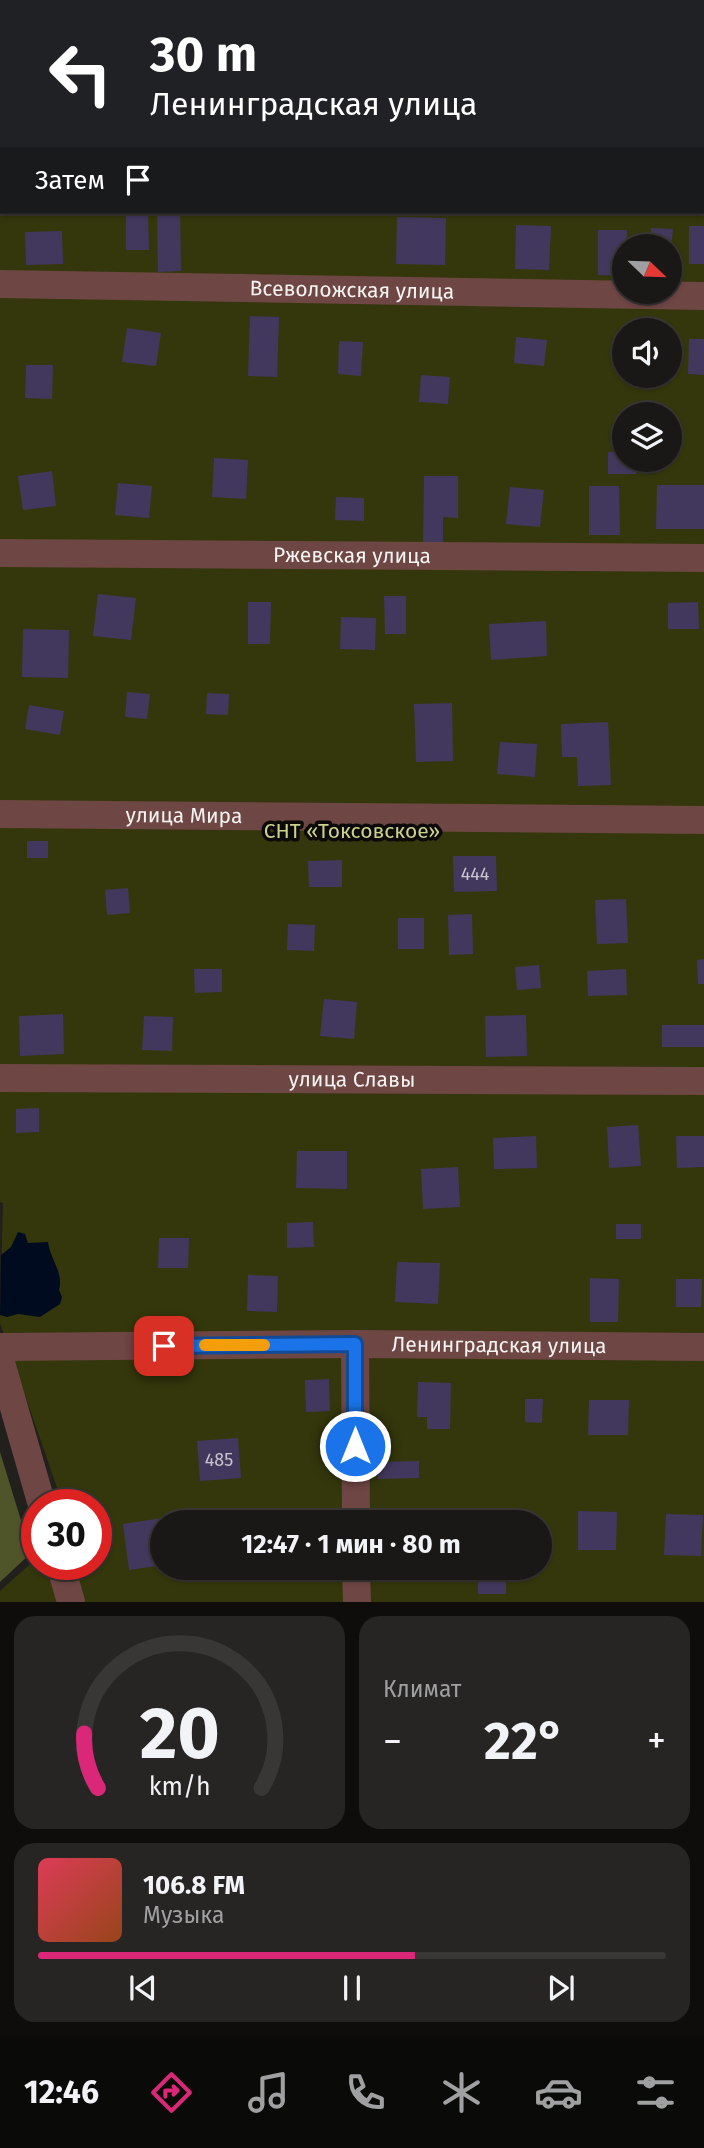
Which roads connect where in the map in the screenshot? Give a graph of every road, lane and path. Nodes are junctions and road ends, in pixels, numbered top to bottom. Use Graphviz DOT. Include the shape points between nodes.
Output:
graph roads {
  1 [pos="0,284"];
  2 [pos="704,296"];
  3 [pos="0,553"];
  4 [pos="704,558"];
  5 [pos="0,814"];
  6 [pos="704,820"];
  7 [pos="0,1078"];
  8 [pos="704,1081"];
  9 [pos="355,1344"];
  10 [pos="0,1347"];
  11 [pos="704,1348"];
  12 [pos="0,1359"];
  13 [pos="37,1489"];
  14 [pos="356,1510"];
  15 [pos="65,1580"];
  16 [pos="356,1580"];
  17 [pos="71,1602"];
  18 [pos="357,1602"];
  1 -- 2 [label="street, Всеволожская улица"];
  3 -- 4 [label="street, Ржевская улица"];
  5 -- 6 [label="street, улица Мира"];
  7 -- 8 [label="street, улица Славы"];
  9 -- 10 [label="street, Ленинградская улица"];
  9 -- 11 [label="street, Ленинградская улица"];
  9 -- 14 [label="street"];
  12 -- 13 [label="street"];
  15 -- 17 [label="street"];
  16 -- 18 [label="street"];
}
